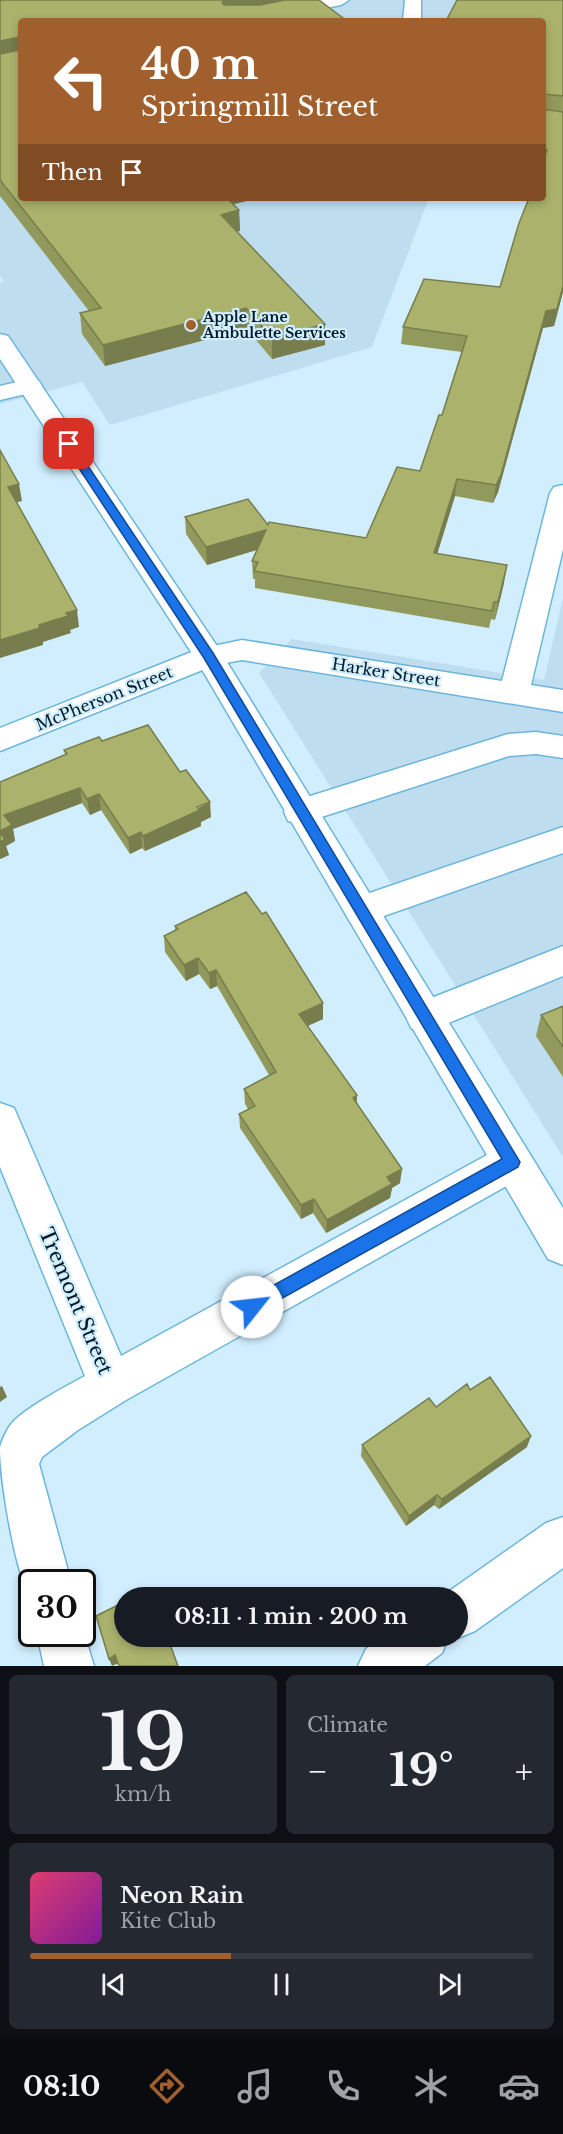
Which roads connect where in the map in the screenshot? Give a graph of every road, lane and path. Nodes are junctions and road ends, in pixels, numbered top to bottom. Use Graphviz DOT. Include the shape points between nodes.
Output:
graph roads {
  1 [pos="341,0"];
  2 [pos="413,0"];
  3 [pos="249,18"];
  4 [pos="411,18"];
  5 [pos="0,341"];
  6 [pos="30,386"];
  7 [pos="0,393"];
  8 [pos="563,493"];
  9 [pos="208,656"];
  10 [pos="514,693"];
  11 [pos="563,701"];
  12 [pos="0,740"];
  13 [pos="563,747"];
  14 [pos="300,812"];
  15 [pos="563,840"];
  16 [pos="361,910"];
  17 [pos="563,961"];
  18 [pos="424,1017"];
  19 [pos="0,1120"];
  20 [pos="512,1162"];
  21 [pos="563,1245"];
  22 [pos="111,1384"];
  23 [pos="563,1540"];
  24 [pos="44,1569"];
  25 [pos="468,1607"];
  26 [pos="64,1647"];
  27 [pos="410,1647"];
  28 [pos="69,1666"];
  29 [pos="383,1666"];
  1 -- 3 [label="street"];
  2 -- 4 [label="street"];
  5 -- 6 [label="street"];
  6 -- 7 [label="street"];
  6 -- 9 [label="street"];
  8 -- 10 [label="street"];
  9 -- 10 [label="street, Harker Street" via="242,650"];
  9 -- 12 [label="street, McPherson Street"];
  9 -- 14 [label="street"];
  10 -- 11 [label="street, Harker Street"];
  13 -- 14 [label="street" via="536,743 508,745"];
  14 -- 16 [label="street"];
  15 -- 16 [label="street"];
  16 -- 18 [label="street"];
  17 -- 18 [label="street"];
  18 -- 20 [label="street"];
  19 -- 22 [label="street, Tremont Street"];
  20 -- 21 [label="street"];
  20 -- 22 [label="street"];
  22 -- 24 [label="street, Tremont Street" via="27,1441 16,1463"];
  23 -- 25 [label="street"];
  26 -- 28 [label="street"];
  27 -- 29 [label="street"];
}
